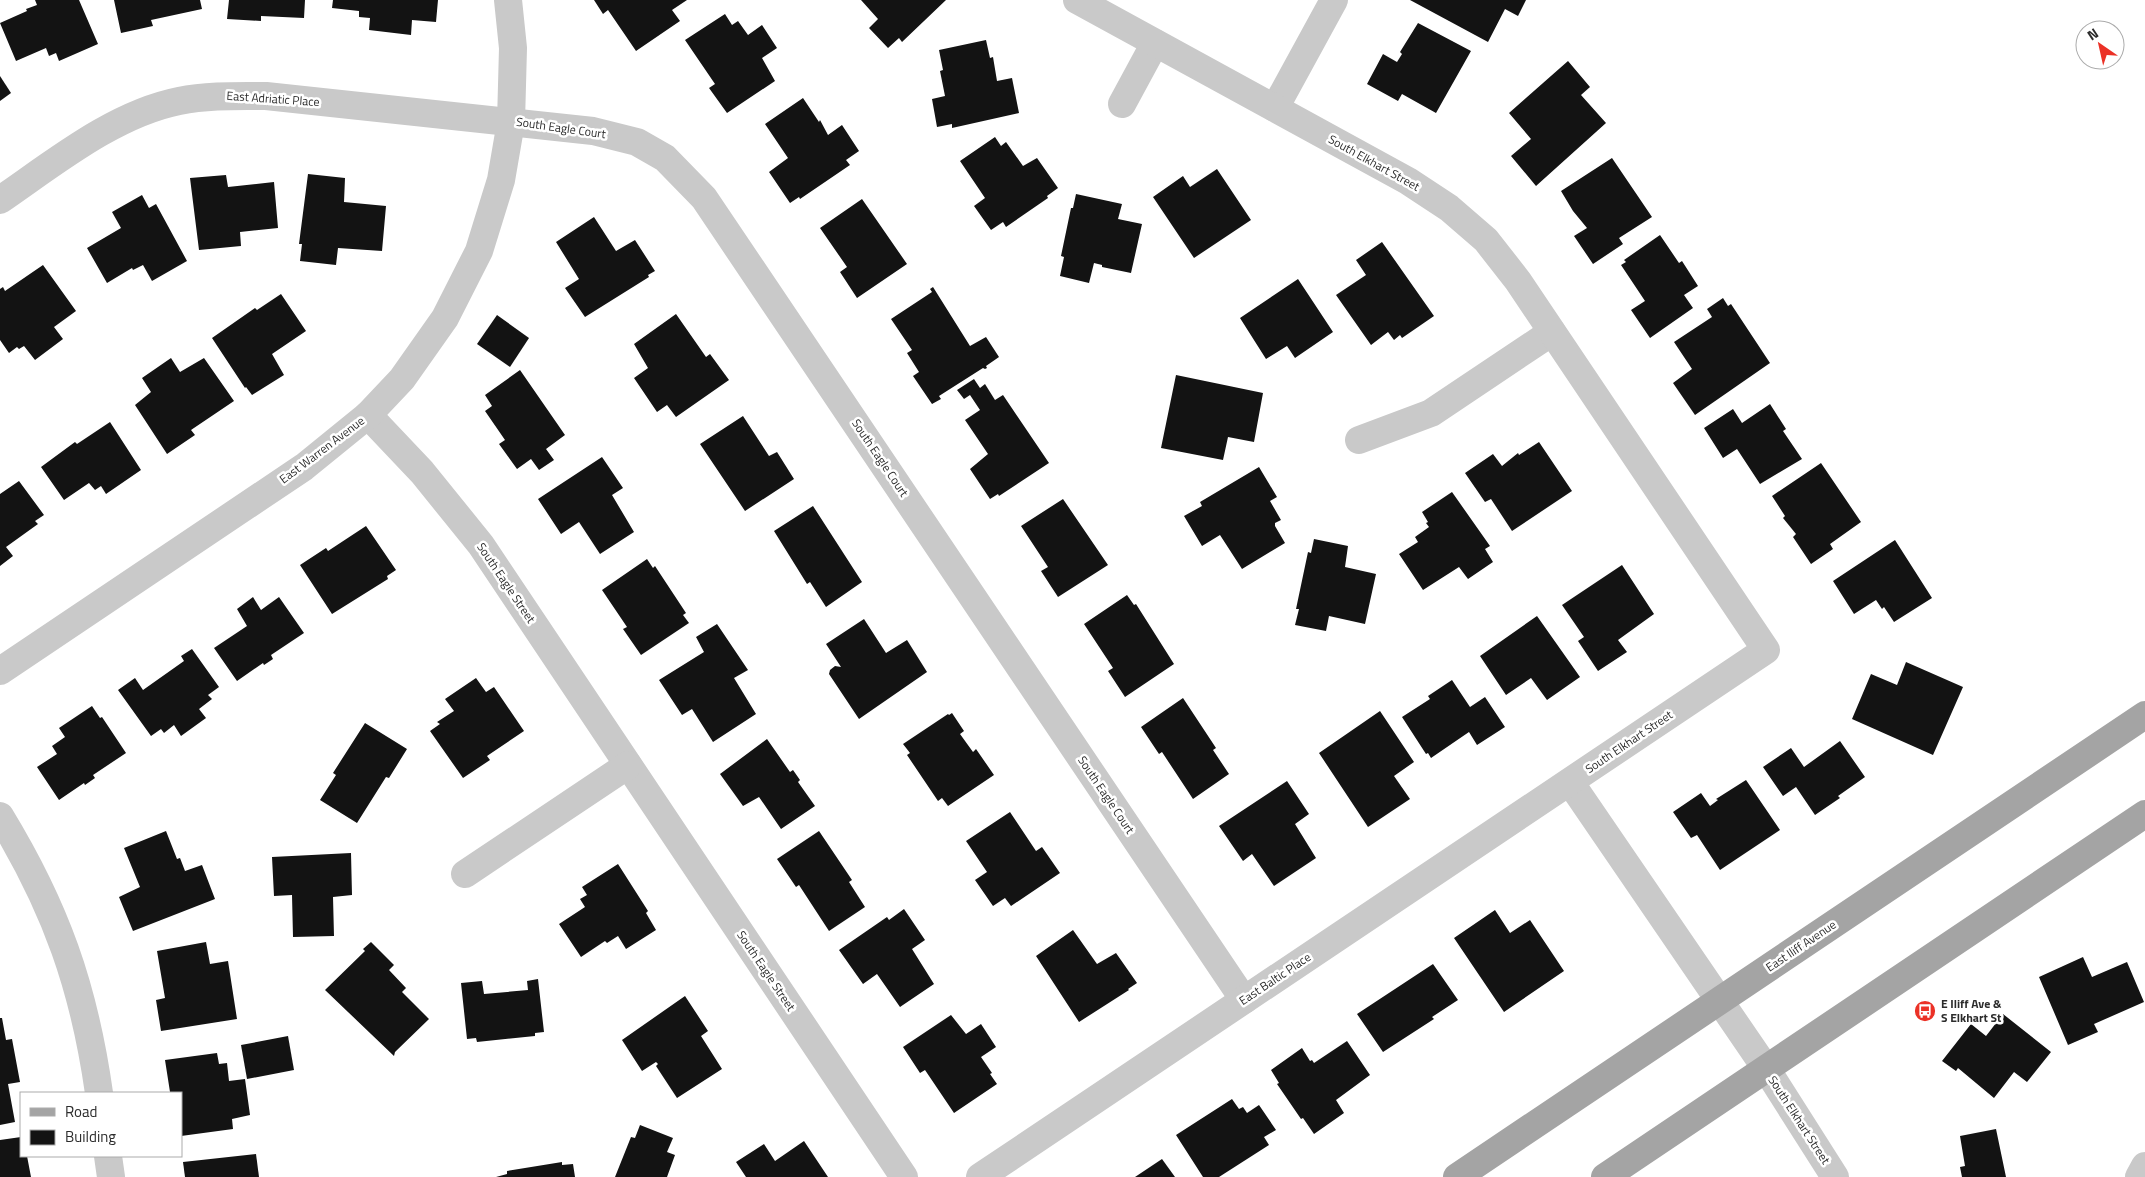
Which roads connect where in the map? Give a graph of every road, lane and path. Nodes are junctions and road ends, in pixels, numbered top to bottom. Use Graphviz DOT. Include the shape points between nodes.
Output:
graph roads {
  1 [pos="508,0"];
  2 [pos="1077,0"];
  3 [pos="1334,0"];
  4 [pos="1155,43"];
  5 [pos="1122,104"];
  6 [pos="1275,108"];
  7 [pos="511,122"];
  8 [pos="0,200"];
  9 [pos="1552,332"];
  10 [pos="368,415"];
  11 [pos="1359,440"];
  12 [pos="0,671"];
  13 [pos="2145,715"];
  14 [pos="628,764"];
  15 [pos="1570,782"];
  16 [pos="2145,814"];
  17 [pos="0,816"];
  18 [pos="465,874"];
  19 [pos="1244,1000"];
  20 [pos="1719,1002"];
  21 [pos="1767,1070"];
  22 [pos="99,1092"];
  23 [pos="108,1157"];
  24 [pos="2145,1166"];
  25 [pos="111,1177"];
  26 [pos="904,1177"];
  27 [pos="980,1177"];
  28 [pos="1457,1177"];
  29 [pos="1605,1177"];
  30 [pos="1835,1177"];
  31 [pos="2139,1177"];
  1 -- 7 [label="street, South Eagle Court" via="513,48"];
  2 -- 4 [label="street, South Elkhart Street"];
  3 -- 6 [label="street"];
  4 -- 5 [label="street"];
  4 -- 6 [label="street, South Elkhart Street"];
  6 -- 9 [label="street, South Elkhart Street" via="1408,181 1449,208 1486,240"];
  7 -- 8 [label="street, East Adriatic Place" via="266,96 219,96 178,101 138,114 88,140"];
  7 -- 10 [label="street, East Warren Avenue" via="502,180 479,252 445,318 402,379"];
  7 -- 19 [label="street, South Eagle Court" via="593,131 637,142 665,158 704,198"];
  9 -- 11 [label="street" via="1431,413"];
  9 -- 15 [label="street, South Elkhart Street" via="1766,650"];
  10 -- 12 [label="street, East Warren Avenue" via="304,467"];
  10 -- 14 [label="street, South Eagle Street" via="422,472 481,545"];
  13 -- 20 [label="main road, East Iliff Avenue"];
  14 -- 18 [label="street"];
  14 -- 26 [label="street, South Eagle Street"];
  15 -- 19 [label="street, East Baltic Place"];
  15 -- 20 [label="street, South Elkhart Street"];
  16 -- 21 [label="main road"];
  17 -- 22 [label="street" via="52,914 74,973"];
  19 -- 27 [label="street, East Baltic Place"];
  20 -- 21 [label="street, South Elkhart Street"];
  20 -- 28 [label="main road, East Iliff Avenue"];
  21 -- 29 [label="main road"];
  21 -- 30 [label="street, South Elkhart Street"];
  23 -- 25 [label="street"];
  24 -- 31 [label="street"];
}
